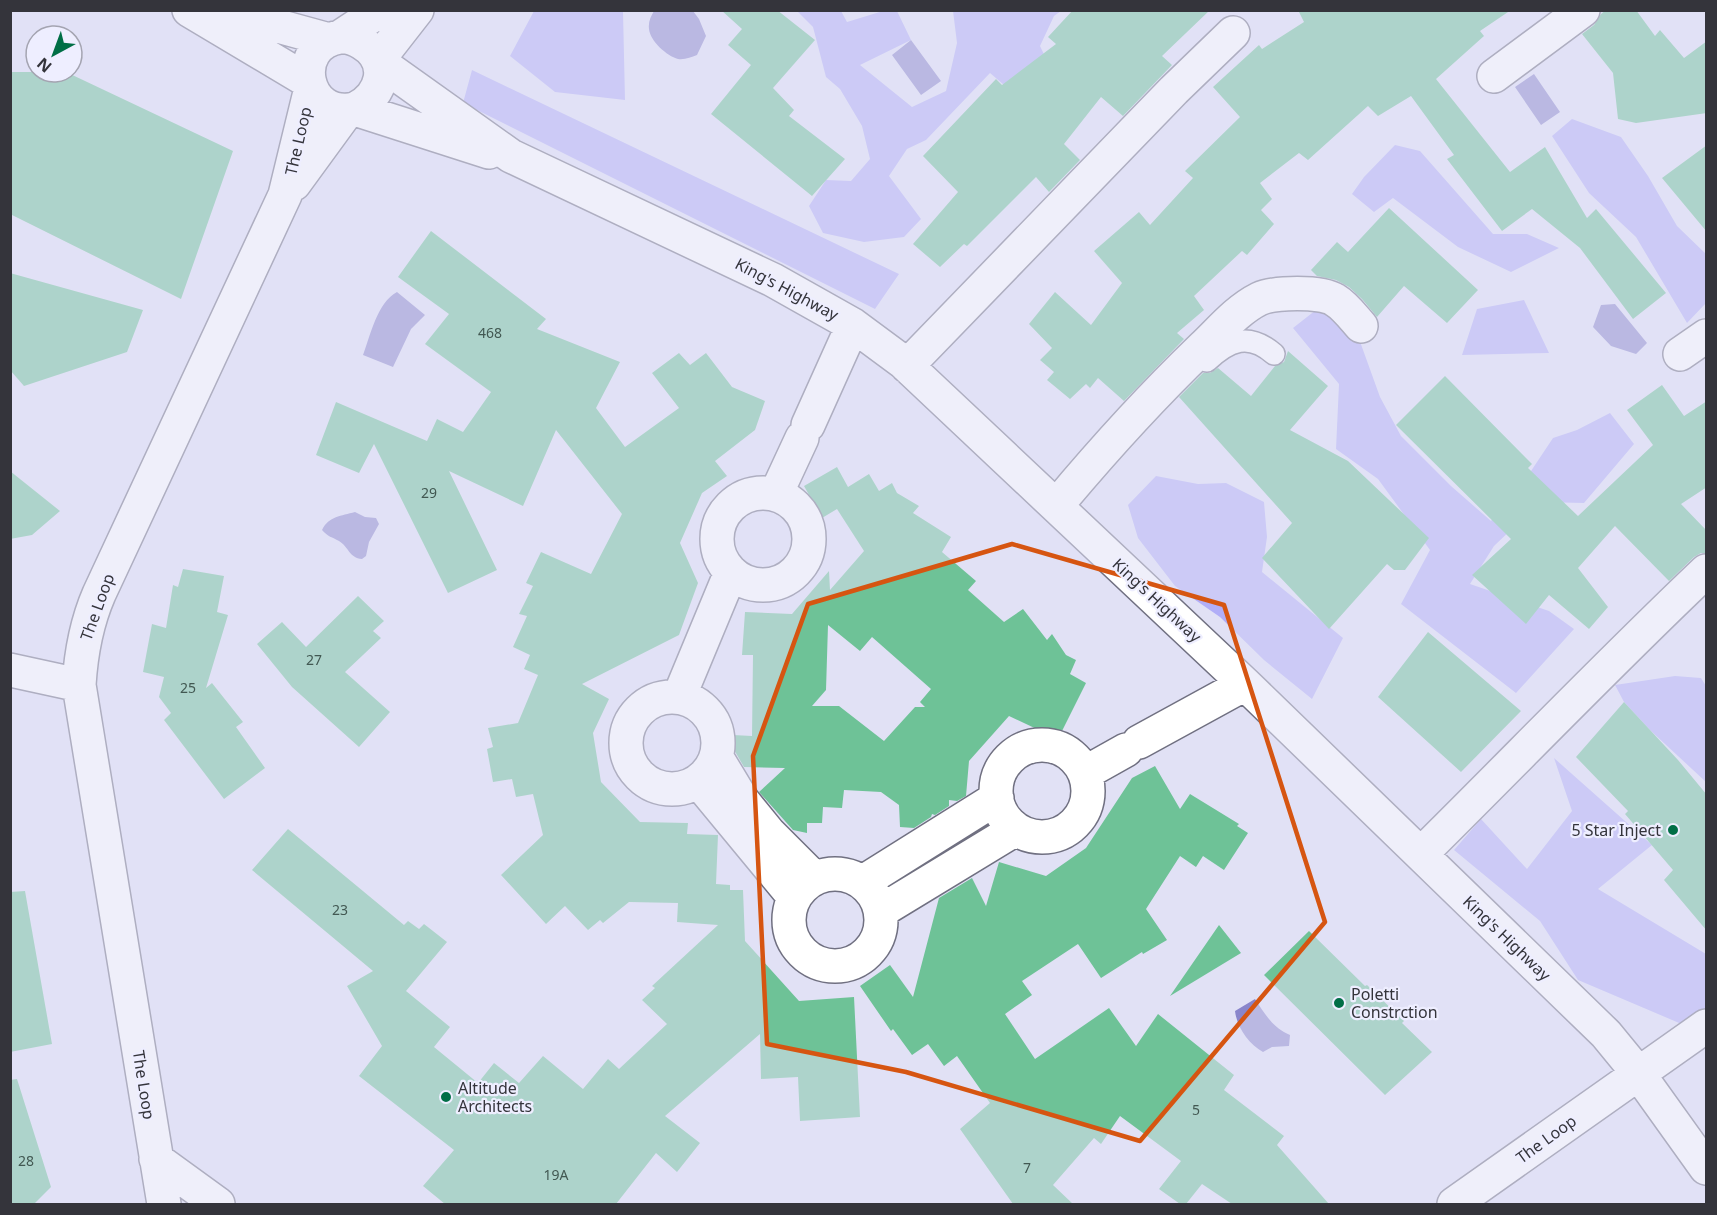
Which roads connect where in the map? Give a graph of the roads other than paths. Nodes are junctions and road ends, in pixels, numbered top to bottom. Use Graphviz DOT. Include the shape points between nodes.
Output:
graph roads {
  1 [pos="189,10"];
  2 [pos="220,10"];
  3 [pos="381,10"];
  4 [pos="417,10"];
  5 [pos="1583,10"];
  6 [pos="1233,33"];
  7 [pos="335,39"];
  8 [pos="379,61"];
  9 [pos="1494,76"];
  10 [pos="309,84"];
  11 [pos="352,109"];
  12 [pos="511,156"];
  13 [pos="285,195"];
  14 [pos="854,325"];
  15 [pos="1361,326"];
  16 [pos="1707,336"];
  17 [pos="1274,354"];
  18 [pos="1680,354"];
  19 [pos="907,366"];
  20 [pos="776,494"];
  21 [pos="1061,510"];
  22 [pos="1707,571"];
  23 [pos="740,578"];
  24 [pos="10,670"];
  25 [pos="1245,684"];
  26 [pos="79,685"];
  27 [pos="689,701"];
  28 [pos="708,770"];
  29 [pos="1085,773"];
  30 [pos="996,798"];
  31 [pos="1016,829"];
  32 [pos="1421,854"];
  33 [pos="863,882"];
  34 [pos="804,888"];
  35 [pos="881,911"];
  36 [pos="1707,1026"];
  37 [pos="1638,1073"];
  38 [pos="156,1159"];
  39 [pos="1707,1168"];
  40 [pos="164,1204"];
  41 [pos="218,1204"];
  42 [pos="1454,1204"];
  1 -- 10 [label="street"];
  2 -- 7 [label="street"];
  3 -- 7 [label="street"];
  4 -- 8 [label="street"];
  5 -- 9 [label="street"];
  6 -- 19 [label="street"];
  7 -- 8 [label="street" via="356,40"];
  7 -- 10 [label="street" via="321,45 310,61"];
  8 -- 11 [label="street" via="381,74 374,96"];
  8 -- 12 [label="street, King's Highway"];
  10 -- 11 [label="street" via="326,105 337,110"];
  10 -- 13 [label="street, The Loop"];
  11 -- 12 [label="street, King's Highway"];
  11 -- 13 [label="street, The Loop"];
  12 -- 14 [label="street, King's Highway" via="773,280"];
  13 -- 26 [label="street, The Loop" via="95,603 83,644"];
  14 -- 19 [label="street, King's Highway"];
  14 -- 20 [label="street"];
  15 -- 21 [label="street" via="1332,298 1285,294 1260,299 1239,312 1166,383 1098,456"];
  16 -- 18 [label="street"];
  17 -- 21 [label="lane" via="1258,342 1228,344 1182,385"];
  19 -- 21 [label="street, King's Highway"];
  20 -- 23 [label="street" via="749,495 723,516 718,548 722,561"];
  20 -- 23 [label="street" via="800,510 810,538 808,552 791,576 779,583 764,585"];
  21 -- 25 [label="street, King's Highway"];
  22 -- 32 [label="street"];
  23 -- 27 [label="street"];
  24 -- 26 [label="street"];
  25 -- 29 [label="street"];
  25 -- 32 [label="street, King's Highway"];
  26 -- 38 [label="street, The Loop"];
  27 -- 28 [label="street" via="710,716 717,729 719,743"];
  27 -- 28 [label="street" via="664,698 638,712 626,739 627,754 643,780 671,790 686,788"];
  28 -- 34 [label="street" via="760,823"];
  29 -- 30 [label="street" via="1078,760 1052,745 1022,748 1001,769"];
  29 -- 31 [label="street" via="1088,802 1072,827 1044,837"];
  30 -- 31 [label="street" via="1000,810"];
  30 -- 33 [label="street"];
  31 -- 35 [label="street"];
  32 -- 37 [label="street, King's Highway" via="1606,1034"];
  33 -- 34 [label="street" via="838,873 826,874"];
  33 -- 35 [label="street"];
  34 -- 35 [label="street" via="790,910 792,937 804,953 822,964 849,964 871,950 882,925"];
  36 -- 37 [label="street, The Loop"];
  37 -- 39 [label="street, King's Highway"];
  37 -- 42 [label="street, The Loop"];
  38 -- 40 [label="street, The Loop"];
  38 -- 41 [label="street"];
}
